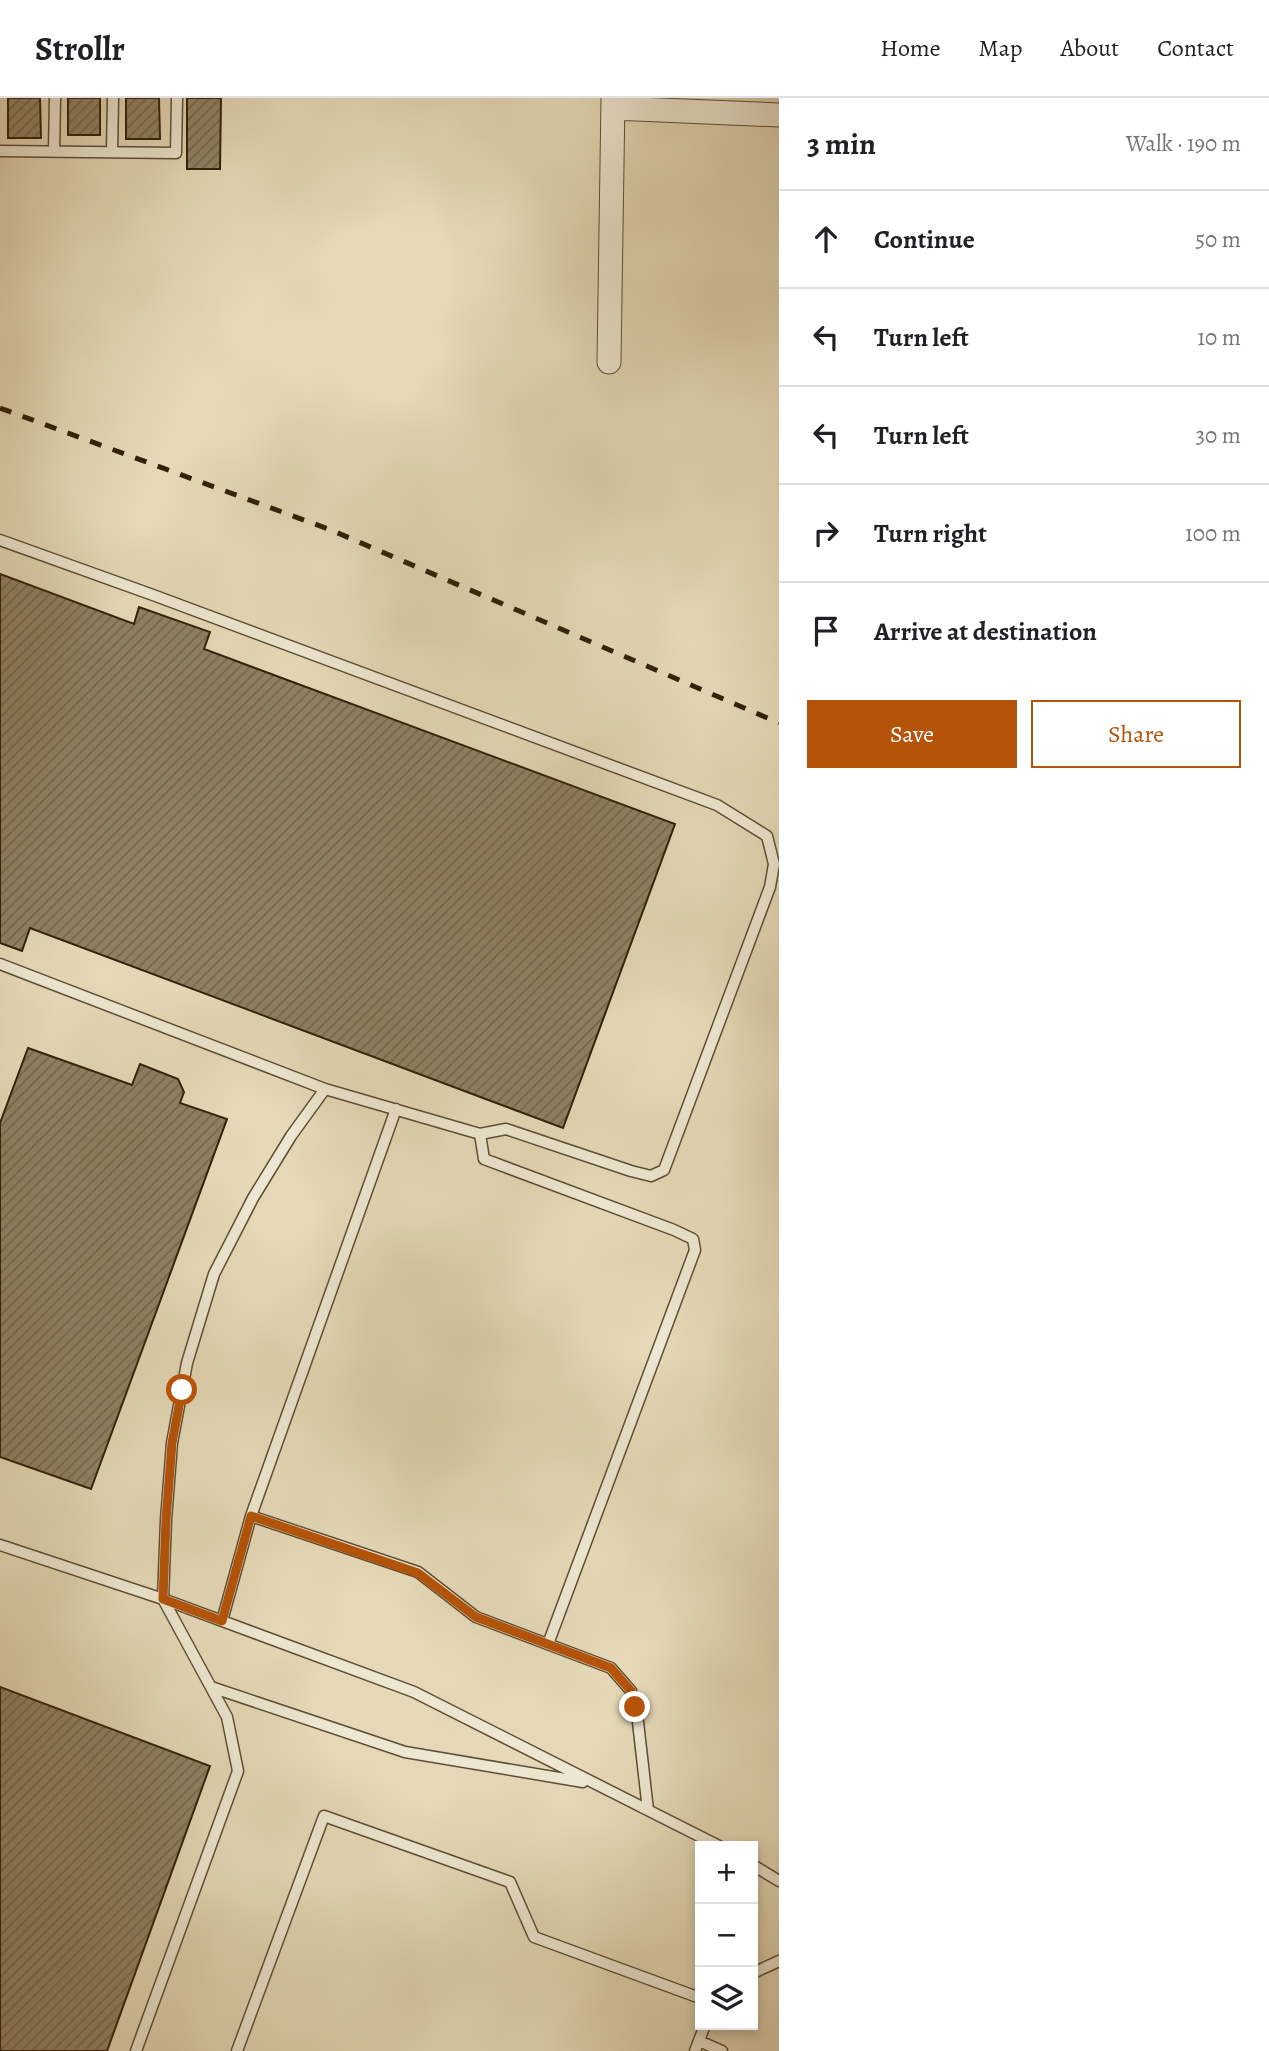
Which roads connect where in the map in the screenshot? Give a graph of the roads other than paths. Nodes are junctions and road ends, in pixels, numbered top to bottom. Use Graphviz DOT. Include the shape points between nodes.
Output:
graph roads {
  1 [pos="55,98"];
  2 [pos="113,98"];
  3 [pos="177,98"];
  4 [pos="613,103"];
  5 [pos="779,115"];
  6 [pos="0,150"];
  7 [pos="54,151"];
  8 [pos="112,152"];
  9 [pos="609,362"];
  10 [pos="0,540"];
  11 [pos="0,964"];
  12 [pos="325,1089"];
  13 [pos="396,1109"];
  14 [pos="480,1134"];
  15 [pos="251,1516"];
  16 [pos="0,1545"];
  17 [pos="163,1599"];
  18 [pos="222,1621"];
  19 [pos="548,1644"];
  20 [pos="211,1687"];
  21 [pos="596,1784"];
  22 [pos="648,1810"];
  23 [pos="709,1841"];
  24 [pos="758,1869"];
  25 [pos="779,1881"];
  26 [pos="779,1961"];
  27 [pos="758,1971"];
  28 [pos="695,1996"];
  29 [pos="697,2046"];
  30 [pos="136,2051"];
  31 [pos="237,2051"];
  32 [pos="722,2051"];
  1 -- 7 [label="lane"];
  2 -- 8 [label="lane"];
  3 -- 8 [label="lane" via="176,153"];
  4 -- 5 [label="street"];
  4 -- 9 [label="street"];
  6 -- 7 [label="lane"];
  7 -- 8 [label="lane"];
  10 -- 14 [label="lane" via="717,805 767,836 774,864 770,887 664,1170 651,1176 631,1171 506,1129"];
  11 -- 12 [label="lane"];
  12 -- 13 [label="lane"];
  12 -- 17 [label="lane" via="253,1198 214,1274 187,1363 172,1443"];
  13 -- 14 [label="lane"];
  13 -- 15 [label="lane"];
  14 -- 19 [label="lane" via="484,1159 674,1230 693,1240 695,1250"];
  15 -- 18 [label="lane"];
  15 -- 19 [label="lane" via="418,1573 476,1617"];
  16 -- 17 [label="lane"];
  17 -- 18 [label="lane"];
  17 -- 20 [label="lane"];
  18 -- 21 [label="lane" via="414,1692"];
  19 -- 22 [label="lane" via="611,1668 631,1691"];
  20 -- 21 [label="lane" via="405,1752"];
  20 -- 30 [label="lane" via="227,1717 238,1771"];
  21 -- 22 [label="lane"];
  22 -- 23 [label="lane"];
  24 -- 25 [label="lane"];
  26 -- 27 [label="lane"];
  28 -- 31 [label="lane" via="534,1937 510,1882 324,1816"];
  29 -- 32 [label="lane"];
}
